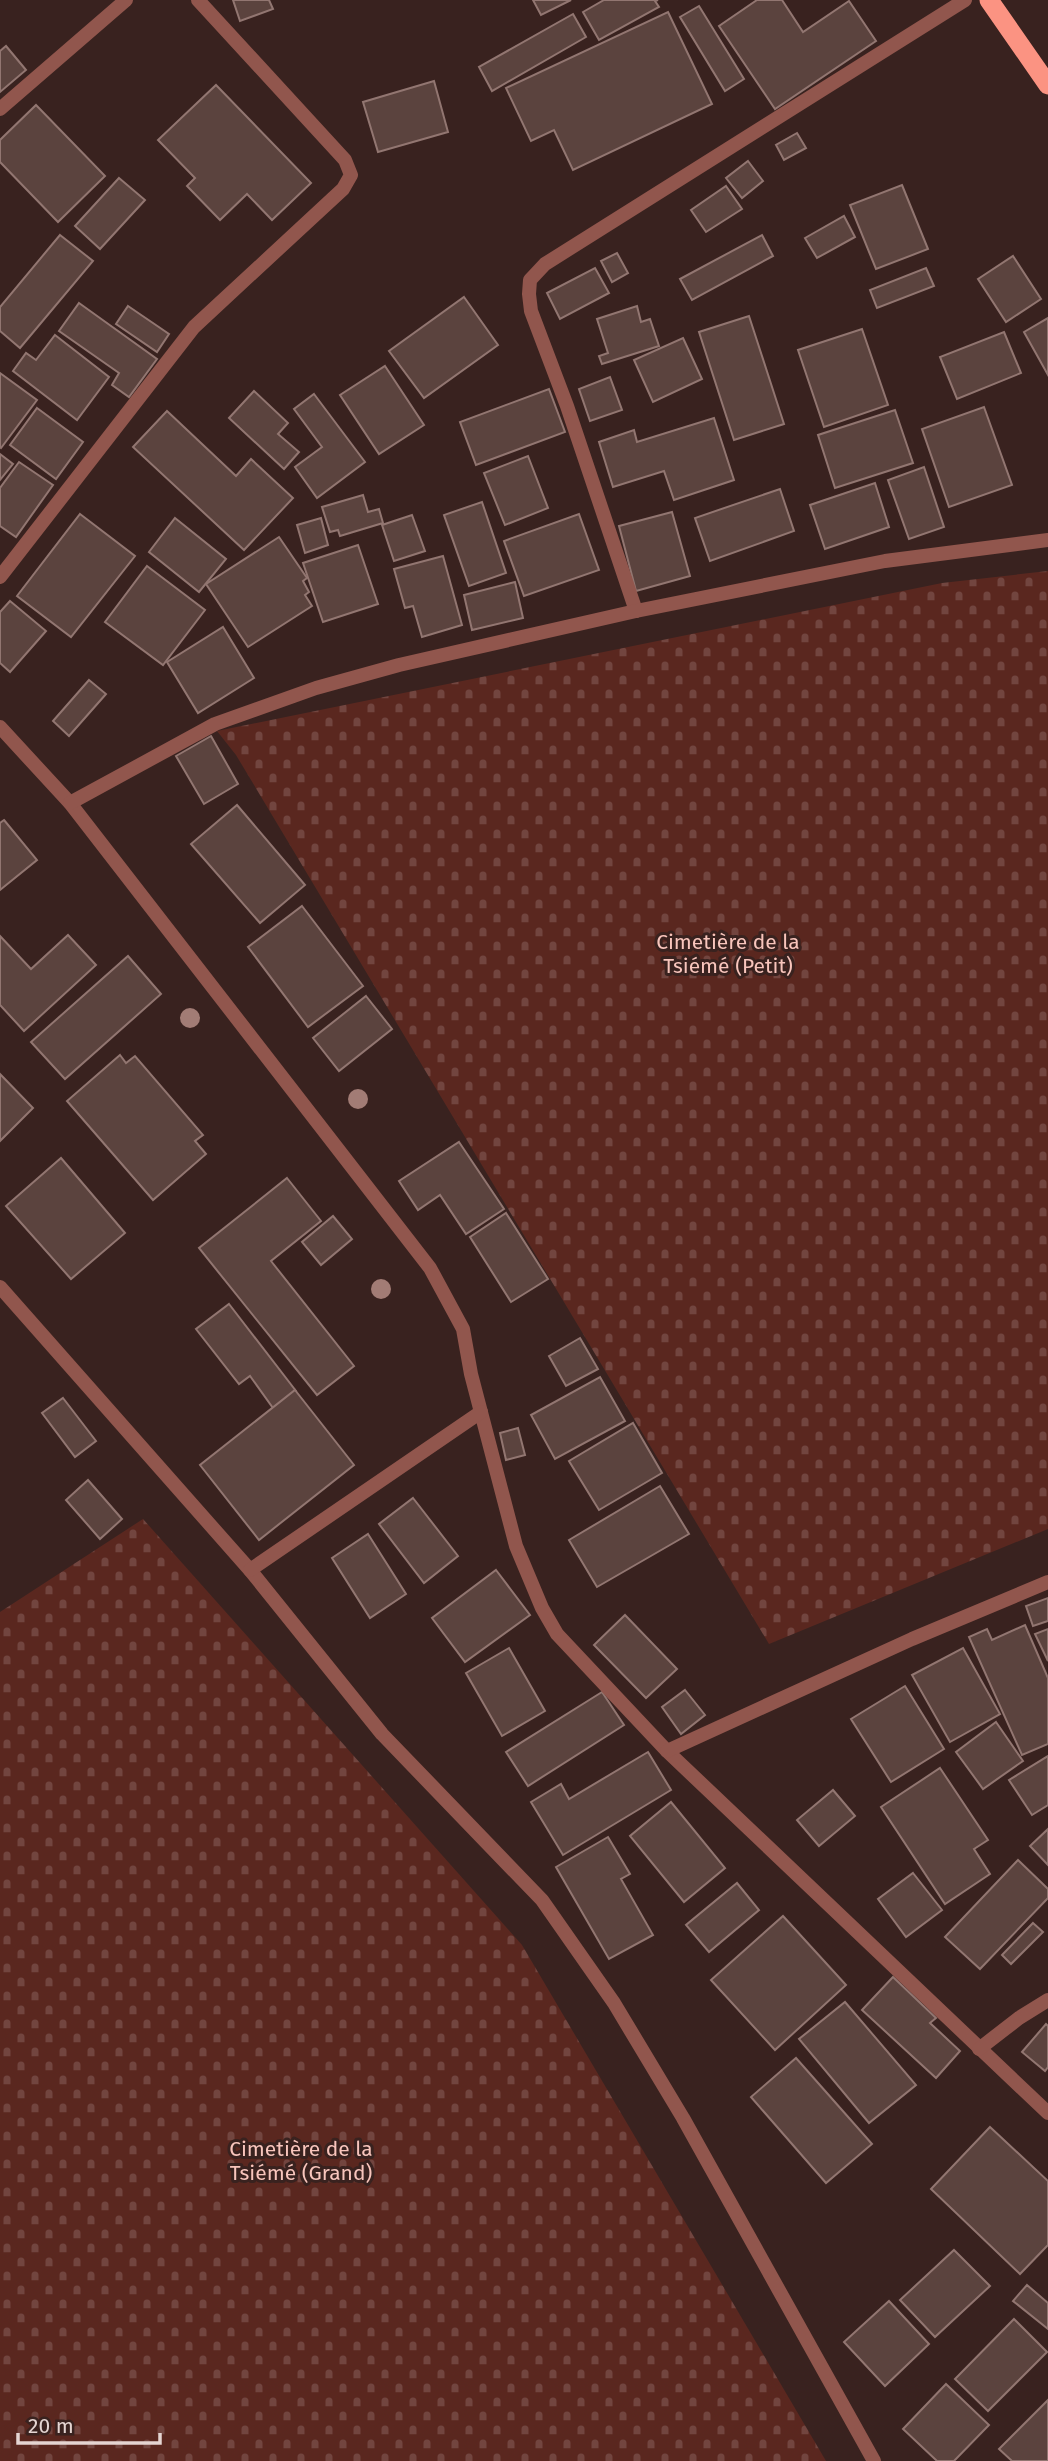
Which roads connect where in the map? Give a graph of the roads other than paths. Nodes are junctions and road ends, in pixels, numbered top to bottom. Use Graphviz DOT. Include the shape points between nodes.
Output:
graph roads {
  1 [pos="126,0"];
  2 [pos="198,0"];
  3 [pos="965,0"];
  4 [pos="989,0"];
  5 [pos="1048,85"];
  6 [pos="0,109"];
  7 [pos="1048,540"];
  8 [pos="0,577"];
  9 [pos="636,611"];
  10 [pos="0,727"];
  11 [pos="70,803"];
  12 [pos="0,1287"];
  13 [pos="481,1412"];
  14 [pos="250,1570"];
  15 [pos="1048,1582"];
  16 [pos="667,1751"];
  17 [pos="1048,2000"];
  18 [pos="979,2049"];
  19 [pos="1048,2113"];
  20 [pos="874,2461"];
  1 -- 6 [label="street"];
  2 -- 8 [label="street" via="345,160 351,175 343,189 194,327"];
  3 -- 9 [label="street" via="545,264 530,280 531,312"];
  4 -- 5 [label="highway"];
  7 -- 9 [label="street" via="885,561"];
  9 -- 11 [label="street" via="316,688 215,724"];
  10 -- 11 [label="street"];
  11 -- 13 [label="street" via="430,1268 463,1329"];
  12 -- 14 [label="street"];
  13 -- 14 [label="street"];
  13 -- 16 [label="street" via="516,1546 556,1634"];
  14 -- 20 [label="street" via="382,1734 542,1900 614,2003 683,2118"];
  15 -- 16 [label="street"];
  16 -- 18 [label="street"];
  17 -- 18 [label="street"];
  18 -- 19 [label="street"];
}
